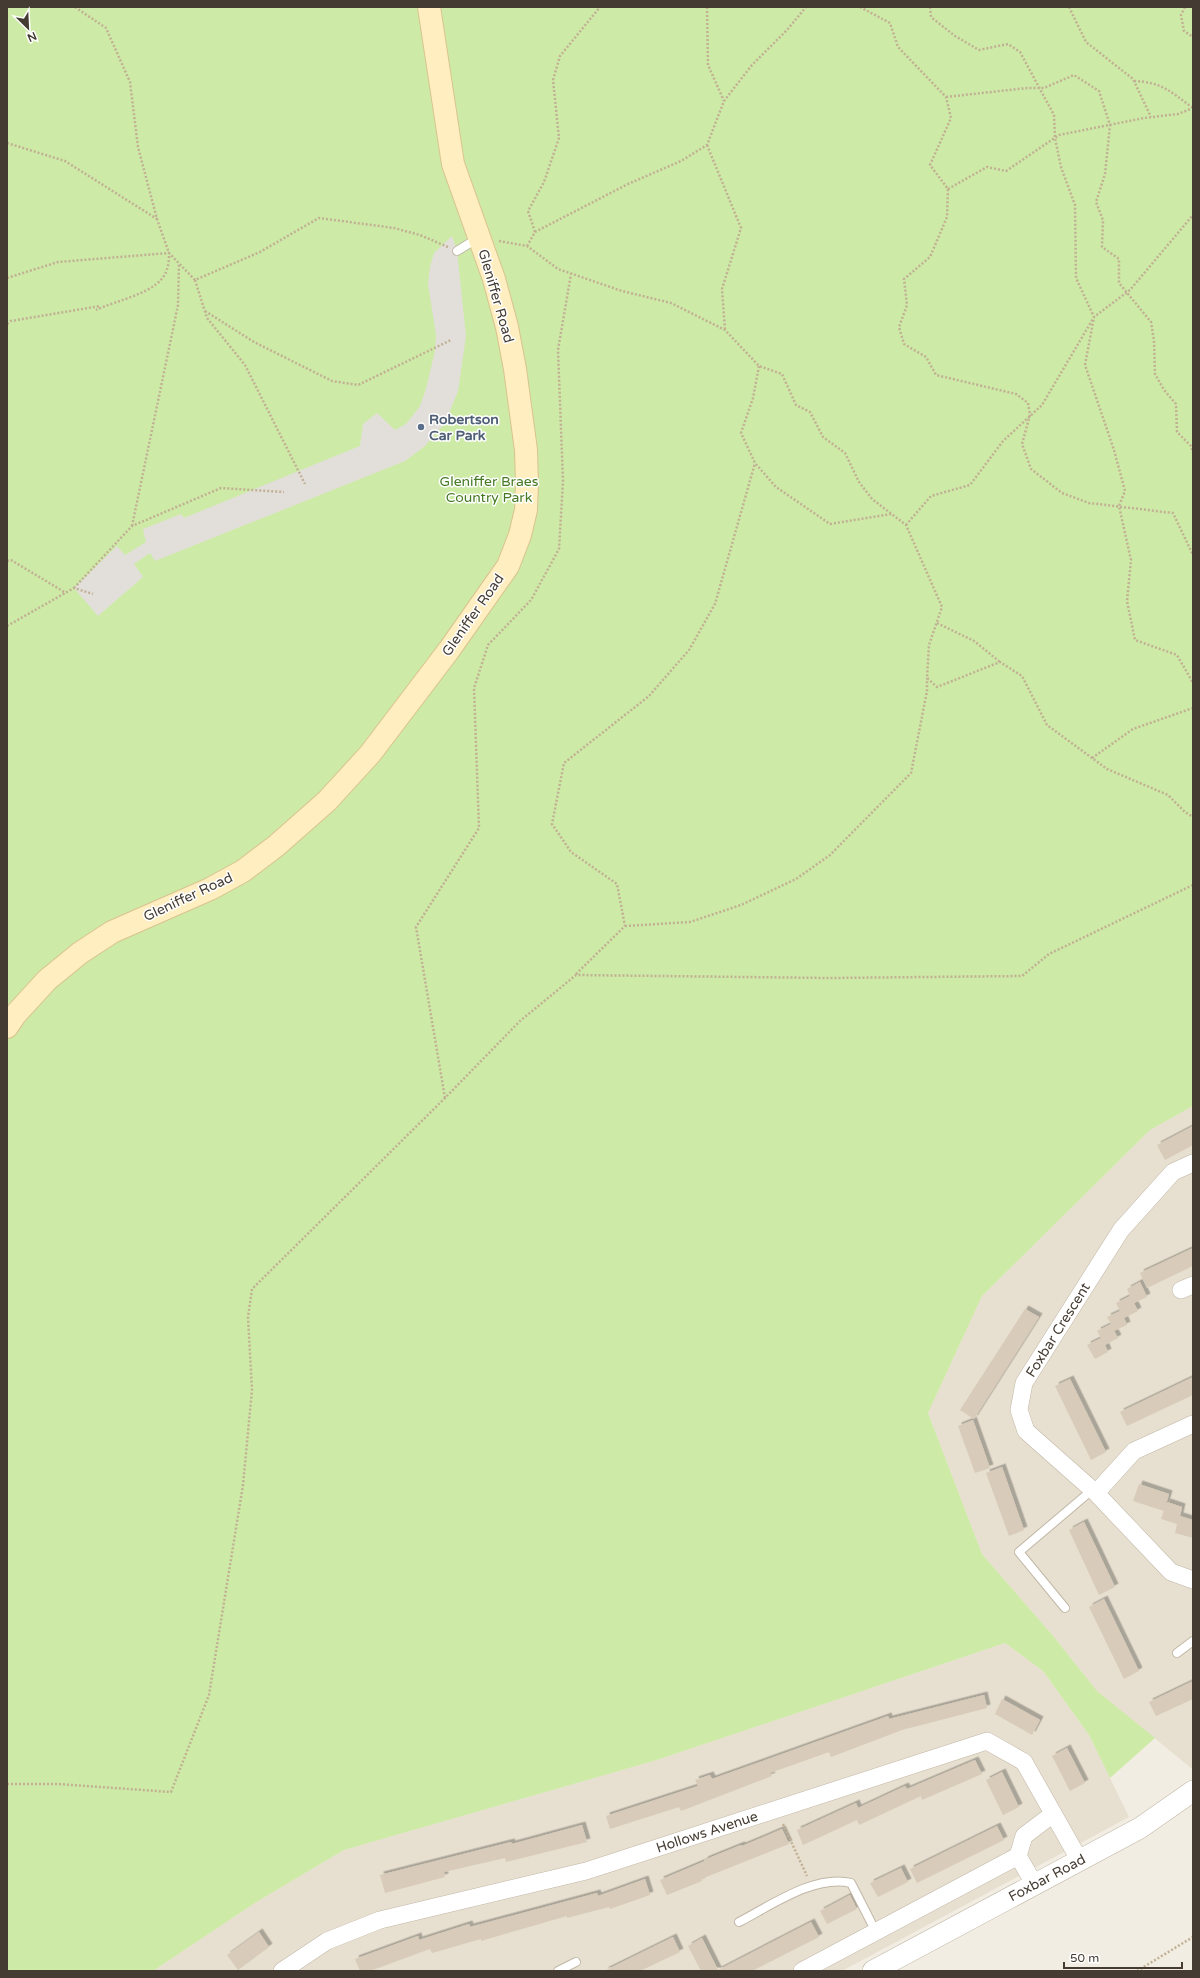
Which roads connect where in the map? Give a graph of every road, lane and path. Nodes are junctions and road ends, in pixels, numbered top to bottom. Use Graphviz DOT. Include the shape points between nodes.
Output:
graph roads {
  1 [pos="75,7"];
  2 [pos="429,7"];
  3 [pos="600,7"];
  4 [pos="707,7"];
  5 [pos="806,7"];
  6 [pos="860,7"];
  7 [pos="930,7"];
  8 [pos="1069,7"];
  9 [pos="1185,7"];
  10 [pos="1193,37"];
  11 [pos="1134,81"];
  12 [pos="1039,88"];
  13 [pos="946,96"];
  14 [pos="724,101"];
  15 [pos="1193,108"];
  16 [pos="1151,117"];
  17 [pos="1110,125"];
  18 [pos="1055,138"];
  19 [pos="7,143"];
  20 [pos="707,145"];
  21 [pos="948,189"];
  22 [pos="1193,215"];
  23 [pos="158,219"];
  24 [pos="535,232"];
  25 [pos="479,237"];
  26 [pos="527,246"];
  27 [pos="457,251"];
  28 [pos="169,253"];
  29 [pos="179,263"];
  30 [pos="571,274"];
  31 [pos="7,278"];
  32 [pos="195,280"];
  33 [pos="1126,293"];
  34 [pos="104,306"];
  35 [pos="96,310"];
  36 [pos="205,311"];
  37 [pos="1094,317"];
  38 [pos="7,324"];
  39 [pos="725,330"];
  40 [pos="451,340"];
  41 [pos="759,366"];
  42 [pos="1030,415"];
  43 [pos="1193,454"];
  44 [pos="755,463"];
  45 [pos="305,484"];
  46 [pos="284,492"];
  47 [pos="1119,506"];
  48 [pos="892,514"];
  49 [pos="906,525"];
  50 [pos="132,526"];
  51 [pos="1193,555"];
  52 [pos="7,561"];
  53 [pos="74,588"];
  54 [pos="66,593"];
  55 [pos="93,594"];
  56 [pos="937,623"];
  57 [pos="7,626"];
  58 [pos="1000,662"];
  59 [pos="927,678"];
  60 [pos="1193,683"];
  61 [pos="1193,708"];
  62 [pos="1092,758"];
  63 [pos="1193,817"];
  64 [pos="1193,885"];
  65 [pos="625,926"];
  66 [pos="576,975"];
  67 [pos="7,1027"];
  68 [pos="445,1098"];
  69 [pos="1193,1163"];
  70 [pos="1193,1424"];
  71 [pos="1094,1491"];
  72 [pos="1193,1580"];
  73 [pos="1065,1608"];
  74 [pos="1193,1641"];
  75 [pos="1177,1653"];
  76 [pos="7,1784"];
  77 [pos="1193,1791"];
  78 [pos="776,1809"];
  79 [pos="1053,1814"];
  80 [pos="1018,1856"];
  81 [pos="1080,1861"];
  82 [pos="1035,1885"];
  83 [pos="811,1886"];
  84 [pos="739,1922"];
  85 [pos="876,1932"];
  86 [pos="1193,1937"];
  87 [pos="576,1962"];
  88 [pos="895,1964"];
  89 [pos="292,1968"];
  90 [pos="558,1971"];
  91 [pos="802,1971"];
  92 [pos="873,1971"];
  93 [pos="1138,1971"];
  1 -- 23 [label="path" via="106,28 130,82 138,147"];
  2 -- 25 [label="main road, Gleniffer Road" via="453,164"];
  3 -- 24 [label="path" via="560,56 553,80 559,138 544,182 528,211"];
  4 -- 14 [label="path" via="708,65"];
  5 -- 14 [label="path" via="752,65"];
  6 -- 13 [label="path" via="890,23 898,47"];
  7 -- 12 [label="path" via="931,17 979,50 1008,44 1020,52"];
  8 -- 11 [label="path" via="1086,42"];
  9 -- 10 [label="path" via="1181,15 1184,31"];
  11 -- 15 [label="path" via="1151,82 1170,91"];
  11 -- 16 [label="path"];
  12 -- 13 [label="path"];
  12 -- 17 [label="path" via="1074,75 1099,91"];
  12 -- 18 [label="path" via="1054,115"];
  13 -- 21 [label="path" via="951,118 930,165"];
  14 -- 20 [label="path"];
  15 -- 16 [label="path" via="1178,114"];
  16 -- 17 [label="path"];
  17 -- 18 [label="path"];
  17 -- 33 [label="path" via="1105,174 1096,202 1103,220 1102,247 1119,259 1119,283"];
  18 -- 21 [label="path" via="1006,171 987,167"];
  18 -- 37 [label="path" via="1060,167 1075,205 1076,278"];
  19 -- 23 [label="path" via="65,161"];
  20 -- 24 [label="path" via="681,161 628,184"];
  20 -- 39 [label="path" via="740,228 722,290"];
  21 -- 42 [label="path" via="946,217 930,257 904,279 908,306 899,327 904,344 926,357 936,375 1016,394 1028,403"];
  22 -- 33 [label="path"];
  23 -- 28 [label="path"];
  24 -- 26 [label="path"];
  25 -- 26 [label="path"];
  25 -- 27 [label="lane"];
  25 -- 67 [label="main road, Gleniffer Road" via="507,327 526,450 526,510 508,566 449,650 370,754 327,801 243,871 210,889 112,932 80,954 48,980"];
  26 -- 30 [label="path" via="558,269"];
  27 -- 32 [label="path" via="420,235 394,228 319,218 260,252"];
  28 -- 29 [label="path"];
  28 -- 31 [label="path" via="58,262"];
  28 -- 34 [label="path" via="167,270 159,283 137,295"];
  29 -- 32 [label="path"];
  29 -- 50 [label="path" via="178,306"];
  30 -- 39 [label="path" via="622,292 672,303"];
  30 -- 68 [label="path" via="558,350 563,481 559,549 531,600 488,645 474,688 479,828 416,926"];
  32 -- 36 [label="path"];
  33 -- 37 [label="path"];
  33 -- 43 [label="path" via="1152,322 1155,374 1176,404 1177,432 1191,446"];
  34 -- 35 [label="path"];
  34 -- 38 [label="path" via="11,321"];
  36 -- 40 [label="path" via="254,342 332,382 358,385"];
  36 -- 45 [label="path" via="207,318 245,365"];
  37 -- 42 [label="path" via="1042,404"];
  37 -- 47 [label="path" via="1085,365 1125,491"];
  39 -- 41 [label="path"];
  41 -- 44 [label="path" via="753,398 741,433"];
  41 -- 48 [label="path" via="782,374 796,404 810,412 823,437 845,453 859,482 872,499"];
  42 -- 47 [label="path" via="1022,444 1031,469 1062,493 1089,503"];
  42 -- 49 [label="path" via="1003,440 970,485 931,496"];
  44 -- 48 [label="path" via="776,487 830,524"];
  44 -- 65 [label="path" via="715,604 689,650 649,696 564,763 552,824 571,852 617,884"];
  46 -- 50 [label="path" via="220,488"];
  47 -- 51 [label="path" via="1173,513"];
  47 -- 60 [label="path" via="1131,560 1127,601 1134,640 1177,654"];
  48 -- 49 [label="path"];
  49 -- 56 [label="path" via="942,607"];
  50 -- 53 [label="path"];
  52 -- 54 [label="path" via="11,560"];
  53 -- 54 [label="path"];
  53 -- 55 [label="path"];
  54 -- 57 [label="path"];
  56 -- 58 [label="path" via="974,641"];
  56 -- 59 [label="path" via="930,645"];
  58 -- 59 [label="path" via="937,687"];
  58 -- 62 [label="path" via="1022,676 1047,725"];
  59 -- 65 [label="path" via="927,691 911,773 830,855 796,879 741,905 690,922"];
  61 -- 62 [label="path" via="1133,729"];
  62 -- 63 [label="path" via="1107,769 1168,794"];
  64 -- 66 [label="path" via="1049,954 1022,976 829,978"];
  65 -- 66 [label="path"];
  66 -- 68 [label="path" via="520,1021"];
  68 -- 76 [label="path" via="252,1289 248,1317 252,1390 243,1485 209,1695 171,1792 58,1784"];
  69 -- 71 [label="street, Foxbar Crescent" via="1173,1172 1121,1230 1024,1383 1019,1410 1026,1430"];
  70 -- 71 [label="street" via="1134,1452"];
  71 -- 72 [label="street, Foxbar Crescent" via="1171,1572"];
  71 -- 73 [label="lane" via="1019,1552"];
  74 -- 75 [label="lane"];
  77 -- 81 [label="street, Foxbar Road" via="1140,1828"];
  78 -- 79 [label="street, Hollows Avenue" via="987,1741 1024,1762"];
  78 -- 83 [label="path"];
  78 -- 89 [label="street, Hollows Avenue" via="586,1871 380,1920 326,1941"];
  79 -- 80 [label="street" via="1024,1836"];
  79 -- 81 [label="street, Hollows Avenue"];
  80 -- 82 [label="street"];
  80 -- 85 [label="street"];
  81 -- 82 [label="street, Foxbar Road"];
  82 -- 88 [label="street, Foxbar Road"];
  83 -- 84 [label="lane"];
  83 -- 85 [label="lane" via="840,1881 851,1883"];
  85 -- 91 [label="street"];
  86 -- 93 [label="path"];
  87 -- 90 [label="lane"];
  88 -- 92 [label="street, Foxbar Road"];
}
